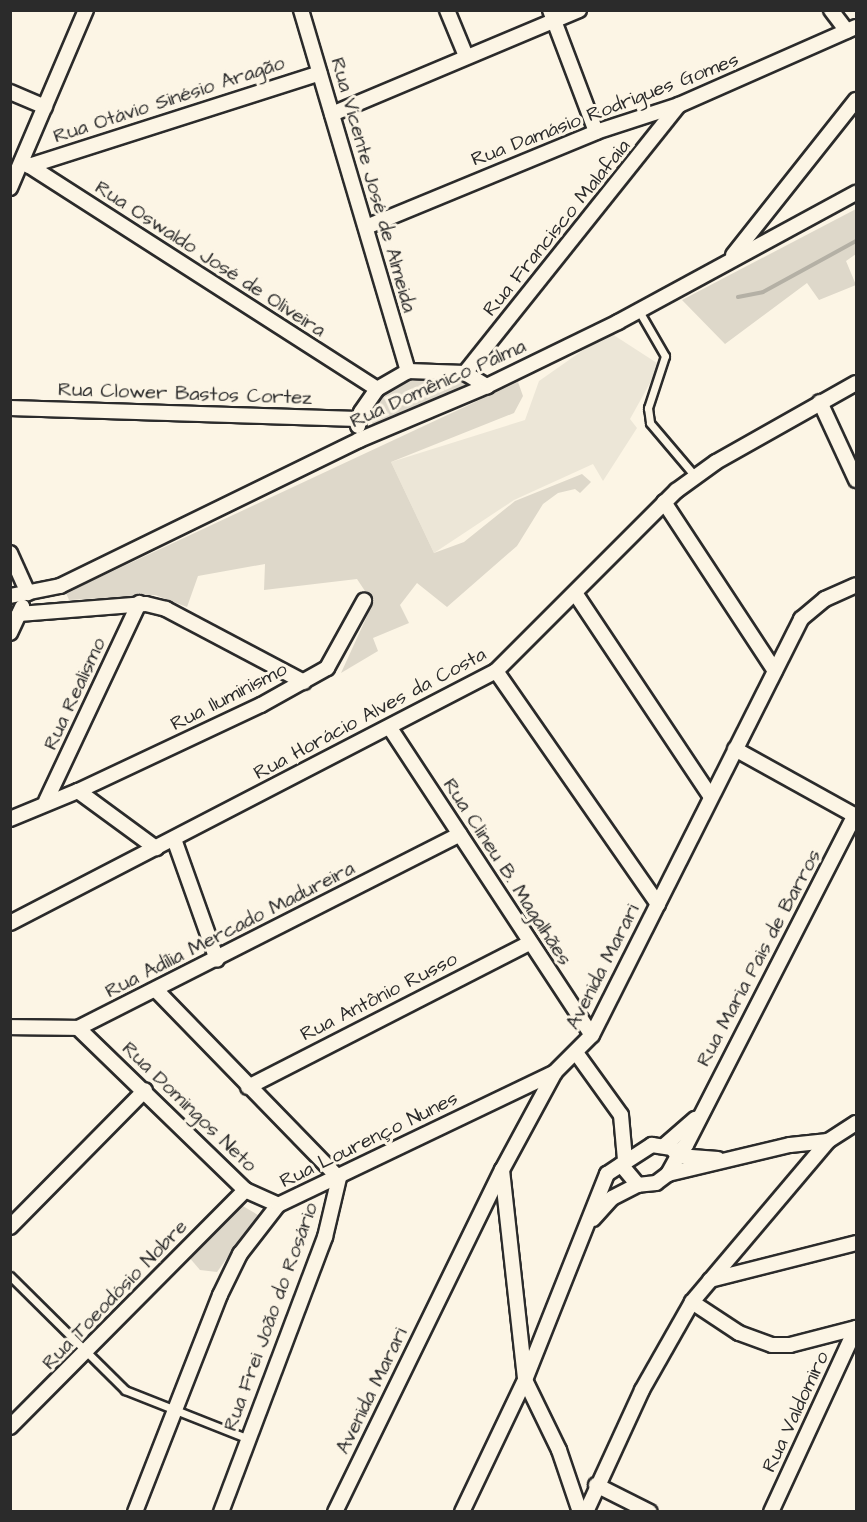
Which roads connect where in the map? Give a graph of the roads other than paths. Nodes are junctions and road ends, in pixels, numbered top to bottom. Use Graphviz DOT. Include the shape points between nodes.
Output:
graph roads {
  1 [pos="86,10"];
  2 [pos="301,10"];
  3 [pos="447,10"];
  4 [pos="579,10"];
  5 [pos="831,10"];
  6 [pos="552,16"];
  7 [pos="852,29"];
  8 [pos="466,56"];
  9 [pos="320,72"];
  10 [pos="10,92"];
  11 [pos="856,100"];
  12 [pos="679,105"];
  13 [pos="45,107"];
  14 [pos="332,114"];
  15 [pos="596,132"];
  16 [pos="26,163"];
  17 [pos="10,189"];
  18 [pos="856,193"];
  19 [pos="366,226"];
  20 [pos="730,259"];
  21 [pos="639,311"];
  22 [pos="408,371"];
  23 [pos="465,373"];
  24 [pos="856,383"];
  25 [pos="487,386"];
  26 [pos="377,389"];
  27 [pos="820,402"];
  28 [pos="10,408"];
  29 [pos="358,419"];
  30 [pos="359,440"];
  31 [pos="695,476"];
  32 [pos="856,480"];
  33 [pos="664,502"];
  34 [pos="10,553"];
  35 [pos="856,585"];
  36 [pos="28,593"];
  37 [pos="575,593"];
  38 [pos="10,596"];
  39 [pos="364,601"];
  40 [pos="139,603"];
  41 [pos="20,614"];
  42 [pos="10,633"];
  43 [pos="496,671"];
  44 [pos="775,671"];
  45 [pos="304,682"];
  46 [pos="390,728"];
  47 [pos="735,749"];
  48 [pos="78,791"];
  49 [pos="711,797"];
  50 [pos="46,801"];
  51 [pos="856,816"];
  52 [pos="10,819"];
  53 [pos="460,834"];
  54 [pos="174,839"];
  55 [pos="156,848"];
  56 [pos="658,904"];
  57 [pos="10,923"];
  58 [pos="529,943"];
  59 [pos="217,960"];
  60 [pos="156,990"];
  61 [pos="10,1027"];
  62 [pos="78,1028"];
  63 [pos="592,1035"];
  64 [pos="577,1054"];
  65 [pos="555,1072"];
  66 [pos="248,1087"];
  67 [pos="145,1090"];
  68 [pos="856,1123"];
  69 [pos="828,1141"];
  70 [pos="673,1152"];
  71 [pos="723,1160"];
  72 [pos="623,1162"];
  73 [pos="502,1170"];
  74 [pos="668,1174"];
  75 [pos="339,1178"];
  76 [pos="638,1185"];
  77 [pos="245,1190"];
  78 [pos="278,1205"];
  79 [pos="587,1225"];
  80 [pos="10,1227"];
  81 [pos="856,1244"];
  82 [pos="10,1276"];
  83 [pos="710,1280"];
  84 [pos="692,1302"];
  85 [pos="856,1328"];
  86 [pos="87,1353"];
  87 [pos="525,1380"];
  88 [pos="175,1411"];
  89 [pos="10,1428"];
  90 [pos="249,1438"];
  91 [pos="596,1485"];
  92 [pos="135,1512"];
  93 [pos="221,1512"];
  94 [pos="335,1512"];
  95 [pos="462,1512"];
  96 [pos="580,1512"];
  97 [pos="586,1512"];
  98 [pos="650,1512"];
  99 [pos="771,1512"];
  1 -- 13 [label="street"];
  2 -- 9 [label="street, Rua Vicente José de Almeida"];
  3 -- 8 [label="street"];
  4 -- 6 [label="street"];
  5 -- 7 [label="street"];
  6 -- 8 [label="street"];
  6 -- 15 [label="street"];
  7 -- 12 [label="street, Rua Damásio Rodrigues Gomes"];
  8 -- 14 [label="street"];
  9 -- 14 [label="street, Rua Vicente José de Almeida"];
  9 -- 16 [label="street, Rua Otávio Sinésio Aragão"];
  10 -- 13 [label="street"];
  11 -- 20 [label="street"];
  12 -- 15 [label="street, Rua Damásio Rodrigues Gomes"];
  12 -- 23 [label="street, Rua Francisco Malafaia"];
  13 -- 16 [label="street"];
  14 -- 19 [label="street, Rua Vicente José de Almeida"];
  15 -- 19 [label="street, Rua Damásio Rodrigues Gomes"];
  16 -- 17 [label="street"];
  16 -- 26 [label="street, Rua Oswaldo José de Oliveira"];
  18 -- 20 [label="street, Rua Domênico Palma"];
  19 -- 22 [label="street, Rua Vicente José de Almeida"];
  20 -- 21 [label="street, Rua Domênico Palma"];
  21 -- 25 [label="street, Rua Domênico Palma"];
  21 -- 31 [label="lane" via="665,356 665,367 650,400 650,423"];
  22 -- 23 [label="street"];
  22 -- 26 [label="street"];
  23 -- 25 [label="street"];
  24 -- 27 [label="street, Rua Horácio Alves da Costa"];
  25 -- 30 [label="street, Rua Domênico Palma"];
  26 -- 29 [label="street"];
  27 -- 31 [label="street, Rua Horácio Alves da Costa"];
  27 -- 32 [label="street"];
  28 -- 29 [label="street, Rua Clower Bastos Cortez"];
  29 -- 30 [label="street"];
  30 -- 36 [label="street, Rua Domênico Palma" via="60,586"];
  31 -- 33 [label="street, Rua Horácio Alves da Costa"];
  33 -- 37 [label="street, Rua Horácio Alves da Costa"];
  33 -- 44 [label="street"];
  34 -- 36 [label="street"];
  35 -- 44 [label="street, Avenida Marari" via="806,612"];
  36 -- 38 [label="street, Rua Domênico Palma"];
  36 -- 41 [label="street"];
  37 -- 43 [label="street, Rua Horácio Alves da Costa"];
  37 -- 49 [label="street"];
  39 -- 45 [label="street, Rua Iluminismo" via="333,662"];
  40 -- 41 [label="street"];
  40 -- 45 [label="street" via="166,609"];
  40 -- 50 [label="street, Rua Realismo"];
  41 -- 42 [label="street"];
  43 -- 46 [label="street, Rua Horácio Alves da Costa"];
  43 -- 56 [label="street"];
  44 -- 47 [label="street, Avenida Marari"];
  45 -- 48 [label="street, Rua Iluminismo"];
  46 -- 53 [label="street, Rua Clineu B. Magalhães"];
  46 -- 54 [label="street, Rua Horácio Alves da Costa"];
  47 -- 49 [label="street, Avenida Marari"];
  47 -- 51 [label="street"];
  48 -- 50 [label="street, Rua Iluminismo"];
  48 -- 55 [label="street"];
  49 -- 56 [label="street, Avenida Marari"];
  50 -- 52 [label="street, Rua Iluminismo"];
  51 -- 70 [label="street, Rua Maria Pais de Barros" via="697,1118"];
  53 -- 58 [label="street, Rua Clineu B. Magalhães"];
  53 -- 59 [label="street, Rua Adília Mercado Madureira"];
  54 -- 55 [label="street, Rua Horácio Alves da Costa"];
  54 -- 59 [label="street"];
  55 -- 57 [label="street, Rua Horácio Alves da Costa"];
  56 -- 63 [label="street, Avenida Marari"];
  58 -- 63 [label="street, Rua Clineu B. Magalhães"];
  58 -- 66 [label="street, Rua Antônio Russo"];
  59 -- 60 [label="street, Rua Adília Mercado Madureira"];
  60 -- 62 [label="street, Rua Adília Mercado Madureira"];
  60 -- 66 [label="street"];
  61 -- 62 [label="street, Rua Adília Mercado Madureira"];
  62 -- 67 [label="street, Rua Domingos Neto"];
  63 -- 64 [label="street, Avenida Marari"];
  64 -- 65 [label="street, Avenida Marari"];
  64 -- 72 [label="street" via="621,1115"];
  65 -- 73 [label="street, Avenida Marari"];
  65 -- 75 [label="street, Rua Lourenço Nunes"];
  66 -- 75 [label="street"];
  67 -- 77 [label="street, Rua Domingos Neto"];
  67 -- 80 [label="street"];
  68 -- 69 [label="street"];
  69 -- 71 [label="street"];
  69 -- 83 [label="street"];
  70 -- 71 [label="street"];
  70 -- 72 [label="street" via="652,1145"];
  70 -- 74 [label="street"];
  71 -- 74 [label="street"];
  72 -- 76 [label="street"];
  72 -- 79 [label="street" via="607,1174"];
  73 -- 87 [label="street"];
  73 -- 94 [label="street, Avenida Marari"];
  74 -- 76 [label="street" via="656,1183"];
  75 -- 78 [label="street, Rua Lourenço Nunes"];
  75 -- 90 [label="street, Rua Frei João do Rosário" via="325,1238"];
  76 -- 79 [label="street" via="612,1198"];
  77 -- 78 [label="street, Rua Domingos Neto"];
  77 -- 86 [label="street, Rua Toeodósio Nobre"];
  78 -- 88 [label="street, Rua Lourenço Nunes" via="240,1254"];
  79 -- 87 [label="street"];
  81 -- 83 [label="street"];
  82 -- 86 [label="lane"];
  83 -- 84 [label="street"];
  84 -- 85 [label="street" via="739,1332 772,1345 790,1346"];
  84 -- 91 [label="street" via="642,1390"];
  85 -- 99 [label="street, Rua Valdomiro"];
  86 -- 88 [label="lane" via="125,1390"];
  86 -- 89 [label="street, Rua Toeodósio Nobre"];
  87 -- 95 [label="street"];
  87 -- 96 [label="street" via="559,1450"];
  88 -- 90 [label="lane"];
  88 -- 92 [label="street, Rua Lourenço Nunes"];
  90 -- 93 [label="street, Rua Frei João do Rosário"];
  91 -- 97 [label="street"];
  91 -- 98 [label="street"];
}
